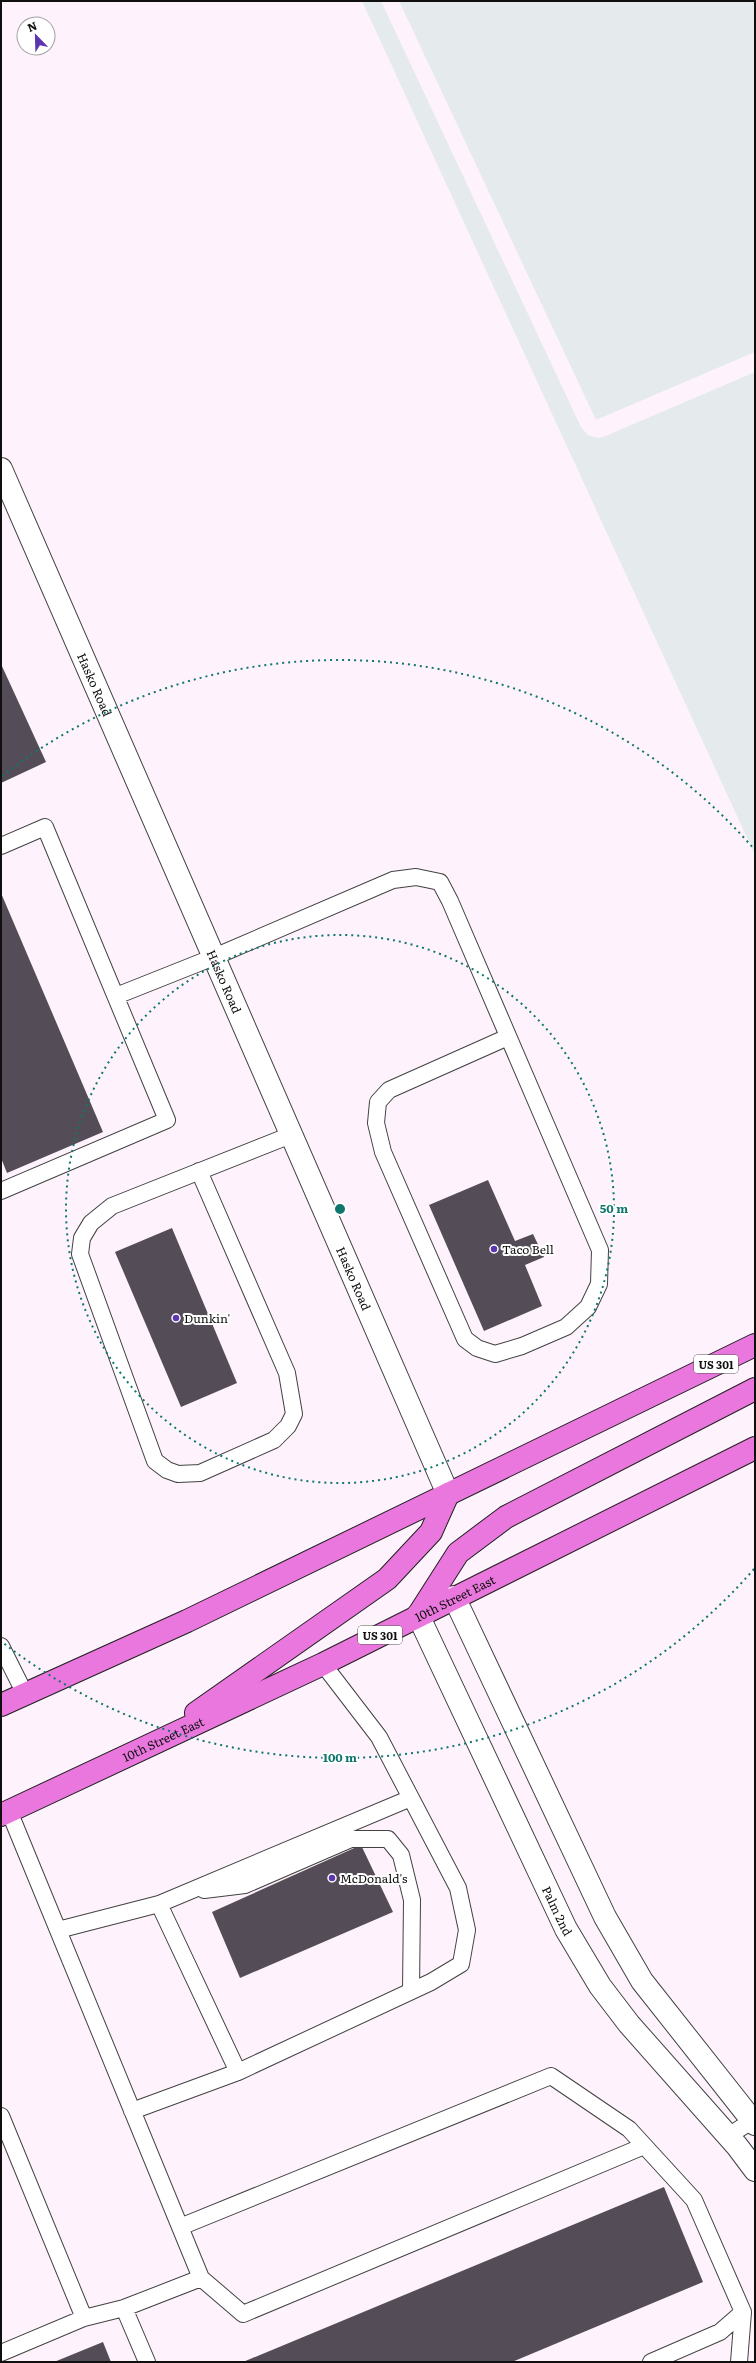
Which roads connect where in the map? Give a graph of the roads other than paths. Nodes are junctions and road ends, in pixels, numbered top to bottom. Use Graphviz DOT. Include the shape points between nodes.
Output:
graph roads {
  1 [pos="1,469"];
  2 [pos="1,846"];
  3 [pos="214,957"];
  4 [pos="116,996"];
  5 [pos="508,1037"];
  6 [pos="291,1135"];
  7 [pos="199,1171"];
  8 [pos="1,1191"];
  9 [pos="755,1345"];
  10 [pos="755,1388"];
  11 [pos="755,1448"];
  12 [pos="448,1494"];
  13 [pos="454,1597"];
  14 [pos="418,1615"];
  15 [pos="1,1646"];
  16 [pos="323,1664"];
  17 [pos="25,1694"];
  18 [pos="1,1705"];
  19 [pos="144,1749"];
  20 [pos="411,1798"];
  21 [pos="5,1813"];
  22 [pos="182,1893"];
  23 [pos="159,1904"];
  24 [pos="58,1930"];
  25 [pos="411,1992"];
  26 [pos="238,2072"];
  27 [pos="132,2111"];
  28 [pos="1,2116"];
  29 [pos="754,2121"];
  30 [pos="728,2136"];
  31 [pos="644,2146"];
  32 [pos="755,2170"];
  33 [pos="180,2227"];
  34 [pos="201,2278"];
  35 [pos="124,2308"];
  36 [pos="743,2312"];
  37 [pos="84,2318"];
  38 [pos="1,2353"];
  39 [pos="147,2362"];
  40 [pos="651,2362"];
  41 [pos="739,2362"];
  1 -- 3 [label="street, Hasko Road"];
  2 -- 4 [label="lane" via="44,827"];
  3 -- 4 [label="lane"];
  3 -- 5 [label="lane" via="393,880 416,877 440,882"];
  3 -- 6 [label="street, Hasko Road"];
  4 -- 8 [label="lane" via="167,1120"];
  5 -- 5 [label="lane" via="600,1250 599,1284 588,1307 566,1327 522,1346 495,1354 477,1348 465,1340 383,1152 376,1123 378,1102 389,1090"];
  6 -- 7 [label="lane"];
  6 -- 12 [label="street, Hasko Road"];
  7 -- 7 [label="lane" via="112,1206 91,1223 82,1238 80,1254 155,1461 178,1474 200,1473 274,1440 288,1426 294,1414 287,1372"];
  9 -- 12 [label="main road, US 301"];
  10 -- 14 [label="main road" via="506,1517 458,1553"];
  11 -- 13 [label="main road, 10th Street East / US 301"];
  12 -- 17 [label="main road, US 301" via="187,1621"];
  12 -- 19 [label="main road" via="431,1532 387,1579"];
  13 -- 14 [label="main road, 10th Street East / US 301"];
  13 -- 29 [label="street" via="609,1923 642,1981"];
  14 -- 16 [label="main road, 10th Street East / US 301"];
  14 -- 30 [label="street, Palm 2nd" via="566,1929 600,1986 629,2024"];
  15 -- 17 [label="lane"];
  16 -- 19 [label="main road, 10th Street East / US 301"];
  16 -- 20 [label="lane" via="379,1737"];
  17 -- 18 [label="main road, US 301"];
  19 -- 21 [label="main road, 10th Street East / US 301"];
  20 -- 22 [label="lane"];
  20 -- 25 [label="lane" via="458,1888 466,1930 461,1964"];
  21 -- 24 [label="lane"];
  22 -- 23 [label="lane"];
  22 -- 25 [label="lane" via="245,1885 351,1839 388,1839 401,1855 412,1900"];
  23 -- 24 [label="lane"];
  23 -- 26 [label="lane"];
  24 -- 27 [label="lane"];
  25 -- 26 [label="lane"];
  26 -- 27 [label="lane"];
  27 -- 33 [label="lane"];
  28 -- 37 [label="lane"];
  29 -- 30 [label="lane"];
  30 -- 32 [label="street, Palm 2nd"];
  31 -- 33 [label="lane" via="629,2129 551,2076"];
  31 -- 34 [label="lane" via="243,2314"];
  31 -- 36 [label="lane" via="694,2200"];
  33 -- 34 [label="lane"];
  34 -- 35 [label="lane"];
  35 -- 37 [label="lane"];
  35 -- 39 [label="lane"];
  36 -- 40 [label="lane" via="720,2332"];
  36 -- 41 [label="lane"];
  37 -- 38 [label="lane"];
}
